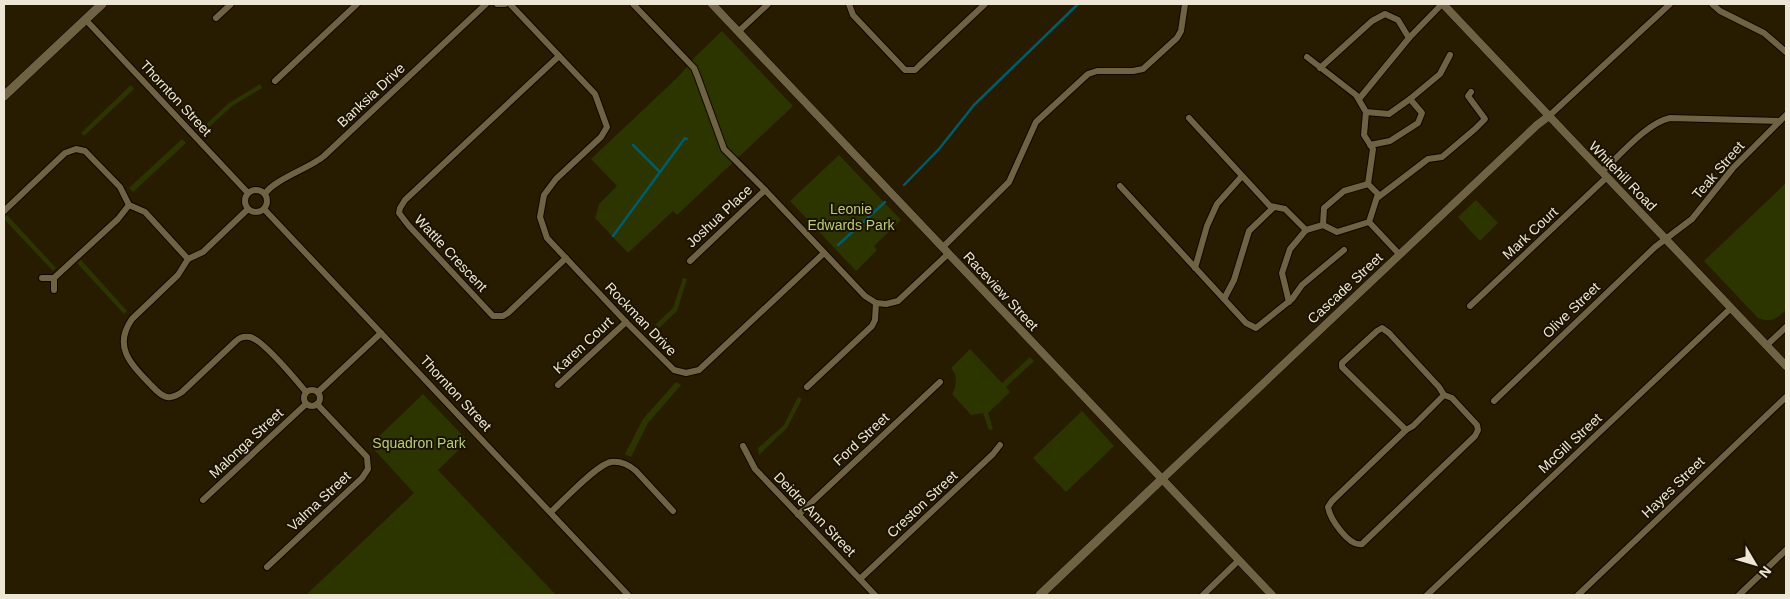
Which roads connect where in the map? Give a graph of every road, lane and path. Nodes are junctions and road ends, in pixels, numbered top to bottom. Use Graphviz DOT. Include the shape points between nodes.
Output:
graph roads {
  1 [pos="102,4"];
  2 [pos="231,4"];
  3 [pos="356,4"];
  4 [pos="486,4"];
  5 [pos="497,4"];
  6 [pos="504,4"];
  7 [pos="510,4"];
  8 [pos="633,4"];
  9 [pos="712,4"];
  10 [pos="768,4"];
  11 [pos="849,4"];
  12 [pos="985,4"];
  13 [pos="1185,4"];
  14 [pos="1443,4"];
  15 [pos="1670,4"];
  16 [pos="1712,4"];
  17 [pos="216,18"];
  18 [pos="85,19"];
  19 [pos="738,32"];
  20 [pos="1410,38"];
  21 [pos="1786,52"];
  22 [pos="1450,55"];
  23 [pos="559,56"];
  24 [pos="1307,57"];
  25 [pos="1320,68"];
  26 [pos="275,81"];
  27 [pos="1471,92"];
  28 [pos="4,96"];
  29 [pos="1358,99"];
  30 [pos="1410,99"];
  31 [pos="1366,112"];
  32 [pos="1786,115"];
  33 [pos="1549,116"];
  34 [pos="1189,118"];
  35 [pos="1780,121"];
  36 [pos="1370,145"];
  37 [pos="1604,174"];
  38 [pos="1242,176"];
  39 [pos="1368,184"];
  40 [pos="1120,186"];
  41 [pos="765,190"];
  42 [pos="248,193"];
  43 [pos="265,194"];
  44 [pos="1377,198"];
  45 [pos="129,205"];
  46 [pos="1274,207"];
  47 [pos="248,209"];
  48 [pos="264,209"];
  49 [pos="4,211"];
  50 [pos="1369,222"];
  51 [pos="1323,225"];
  52 [pos="1306,230"];
  53 [pos="1666,239"];
  54 [pos="946,250"];
  55 [pos="1344,250"];
  56 [pos="824,253"];
  57 [pos="1400,255"];
  58 [pos="566,258"];
  59 [pos="188,259"];
  60 [pos="690,261"];
  61 [pos="1196,268"];
  62 [pos="42,278"];
  63 [pos="54,278"];
  64 [pos="54,290"];
  65 [pos="1224,299"];
  66 [pos="1289,302"];
  67 [pos="876,303"];
  68 [pos="1470,306"];
  69 [pos="1731,308"];
  70 [pos="626,322"];
  71 [pos="1786,326"];
  72 [pos="381,332"];
  73 [pos="1767,345"];
  74 [pos="1786,366"];
  75 [pos="940,382"];
  76 [pos="558,385"];
  77 [pos="807,387"];
  78 [pos="306,392"];
  79 [pos="318,392"];
  80 [pos="1444,396"];
  81 [pos="1786,397"];
  82 [pos="1494,401"];
  83 [pos="306,404"];
  84 [pos="317,404"];
  85 [pos="1406,430"];
  86 [pos="1000,445"];
  87 [pos="744,446"];
  88 [pos="1162,479"];
  89 [pos="203,500"];
  90 [pos="673,511"];
  91 [pos="551,512"];
  92 [pos="798,515"];
  93 [pos="1786,550"];
  94 [pos="1240,560"];
  95 [pos="267,567"];
  96 [pos="860,579"];
  97 [pos="628,595"];
  98 [pos="875,595"];
  99 [pos="1040,595"];
  100 [pos="1202,595"];
  101 [pos="1272,595"];
  102 [pos="1427,595"];
  103 [pos="1578,595"];
  104 [pos="1739,595"];
  1 -- 18 [label="main road"];
  2 -- 17 [label="street"];
  3 -- 26 [label="street"];
  4 -- 43 [label="street, Banksia Drive" via="324,156 274,185"];
  5 -- 6 [label="street"];
  7 -- 23 [label="street, Rockman Drive"];
  8 -- 41 [label="street" via="693,67 724,149"];
  9 -- 19 [label="street, Raceview Street"];
  10 -- 19 [label="street"];
  11 -- 12 [label="street" via="853,15 904,70 910,71"];
  13 -- 54 [label="street" via="1177,38 1143,69 1088,74 1036,122 1008,182"];
  14 -- 20 [label="street"];
  14 -- 33 [label="street, Whitehill Road"];
  15 -- 33 [label="street, Cascade Street"];
  16 -- 21 [label="street" via="1726,15 1764,33"];
  18 -- 28 [label="main road"];
  18 -- 42 [label="street, Thornton Street"];
  19 -- 54 [label="street, Raceview Street"];
  20 -- 25 [label="street" via="1398,20 1385,14 1372,21"];
  20 -- 29 [label="street"];
  22 -- 30 [label="street" via="1440,74"];
  23 -- 58 [label="street, Rockman Drive" via="595,94 608,127 544,195 540,217 547,238"];
  23 -- 58 [label="street, Wattle Crescent" via="405,200 399,213 493,316 508,313"];
  24 -- 25 [label="street"];
  25 -- 29 [label="street"];
  27 -- 44 [label="street" via="1468,96 1486,119 1442,157 1428,159"];
  29 -- 31 [label="street"];
  30 -- 31 [label="street" via="1389,114"];
  30 -- 36 [label="street" via="1422,112 1418,123 1390,141"];
  31 -- 36 [label="street" via="1364,135"];
  32 -- 35 [label="street, Teak Street"];
  33 -- 37 [label="street, Whitehill Road"];
  33 -- 57 [label="street, Cascade Street"];
  34 -- 38 [label="street"];
  35 -- 37 [label="street, Mark Court" via="1662,119 1652,125"];
  35 -- 53 [label="street, Teak Street" via="1733,168 1692,220"];
  36 -- 39 [label="street" via="1373,149"];
  37 -- 53 [label="street, Whitehill Road"];
  37 -- 68 [label="street, Mark Court"];
  38 -- 46 [label="street"];
  38 -- 61 [label="street" via="1216,204"];
  39 -- 44 [label="street" via="1378,194"];
  39 -- 51 [label="street" via="1344,191 1324,208"];
  40 -- 61 [label="street"];
  41 -- 56 [label="street"];
  41 -- 60 [label="street, Joshua Place"];
  42 -- 43 [label="street" via="257,190"];
  42 -- 47 [label="street" via="245,202"];
  43 -- 48 [label="street"];
  44 -- 50 [label="street"];
  45 -- 49 [label="street" via="120,187 89,155 76,149 65,154"];
  45 -- 59 [label="street" via="145,212"];
  45 -- 63 [label="street"];
  46 -- 52 [label="street" via="1284,209"];
  46 -- 65 [label="street" via="1249,231 1234,280"];
  47 -- 48 [label="street" via="254,212"];
  47 -- 59 [label="street" via="203,252"];
  48 -- 72 [label="street, Thornton Street"];
  50 -- 51 [label="street" via="1337,232"];
  50 -- 57 [label="street"];
  51 -- 52 [label="street"];
  52 -- 66 [label="street" via="1290,249 1282,273"];
  53 -- 69 [label="street, Whitehill Road"];
  53 -- 82 [label="street, Olive Street"];
  54 -- 67 [label="street" via="898,301"];
  54 -- 88 [label="street, Raceview Street"];
  55 -- 66 [label="street" via="1302,285"];
  56 -- 67 [label="street" via="865,296"];
  56 -- 70 [label="street, Rockman Drive" via="700,370 686,373 674,370"];
  57 -- 88 [label="street, Cascade Street"];
  58 -- 70 [label="street, Rockman Drive"];
  59 -- 78 [label="street" via="178,275 126,327 125,350 136,369 163,396 172,397 182,392 236,341 250,337 260,343"];
  61 -- 65 [label="street"];
  62 -- 63 [label="street"];
  63 -- 64 [label="street"];
  65 -- 66 [label="street" via="1246,323 1256,328"];
  67 -- 77 [label="street" via="872,326"];
  69 -- 73 [label="street, Whitehill Road"];
  69 -- 102 [label="street, McGill Street"];
  70 -- 76 [label="street, Karen Court"];
  71 -- 73 [label="street"];
  72 -- 79 [label="street"];
  72 -- 91 [label="street, Thornton Street"];
  73 -- 74 [label="street, Whitehill Road"];
  75 -- 92 [label="street, Ford Street"];
  78 -- 79 [label="street"];
  78 -- 83 [label="street" via="303,398"];
  79 -- 84 [label="street" via="320,399"];
  80 -- 85 [label="street"];
  80 -- 85 [label="street" via="1389,333 1382,328 1377,331 1342,363 1342,367"];
  80 -- 85 [label="street" via="1452,398 1477,425 1475,436 1362,544 1357,545 1338,528 1328,507"];
  81 -- 103 [label="street, Hayes Street"];
  83 -- 84 [label="street"];
  83 -- 89 [label="street, Malonga Street"];
  84 -- 95 [label="street, Valma Street" via="367,458 368,469"];
  86 -- 96 [label="street, Creston Street"];
  87 -- 92 [label="street, Deidre Ann Street" via="755,469"];
  88 -- 94 [label="street, Raceview Street"];
  88 -- 99 [label="main road, Cascade Street"];
  90 -- 91 [label="street" via="636,471 616,462 603,465"];
  91 -- 97 [label="street, Thornton Street"];
  92 -- 96 [label="street, Deidre Ann Street"];
  93 -- 104 [label="street"];
  94 -- 100 [label="street"];
  94 -- 101 [label="street, Raceview Street"];
  96 -- 98 [label="street, Deidre Ann Street"];
}
